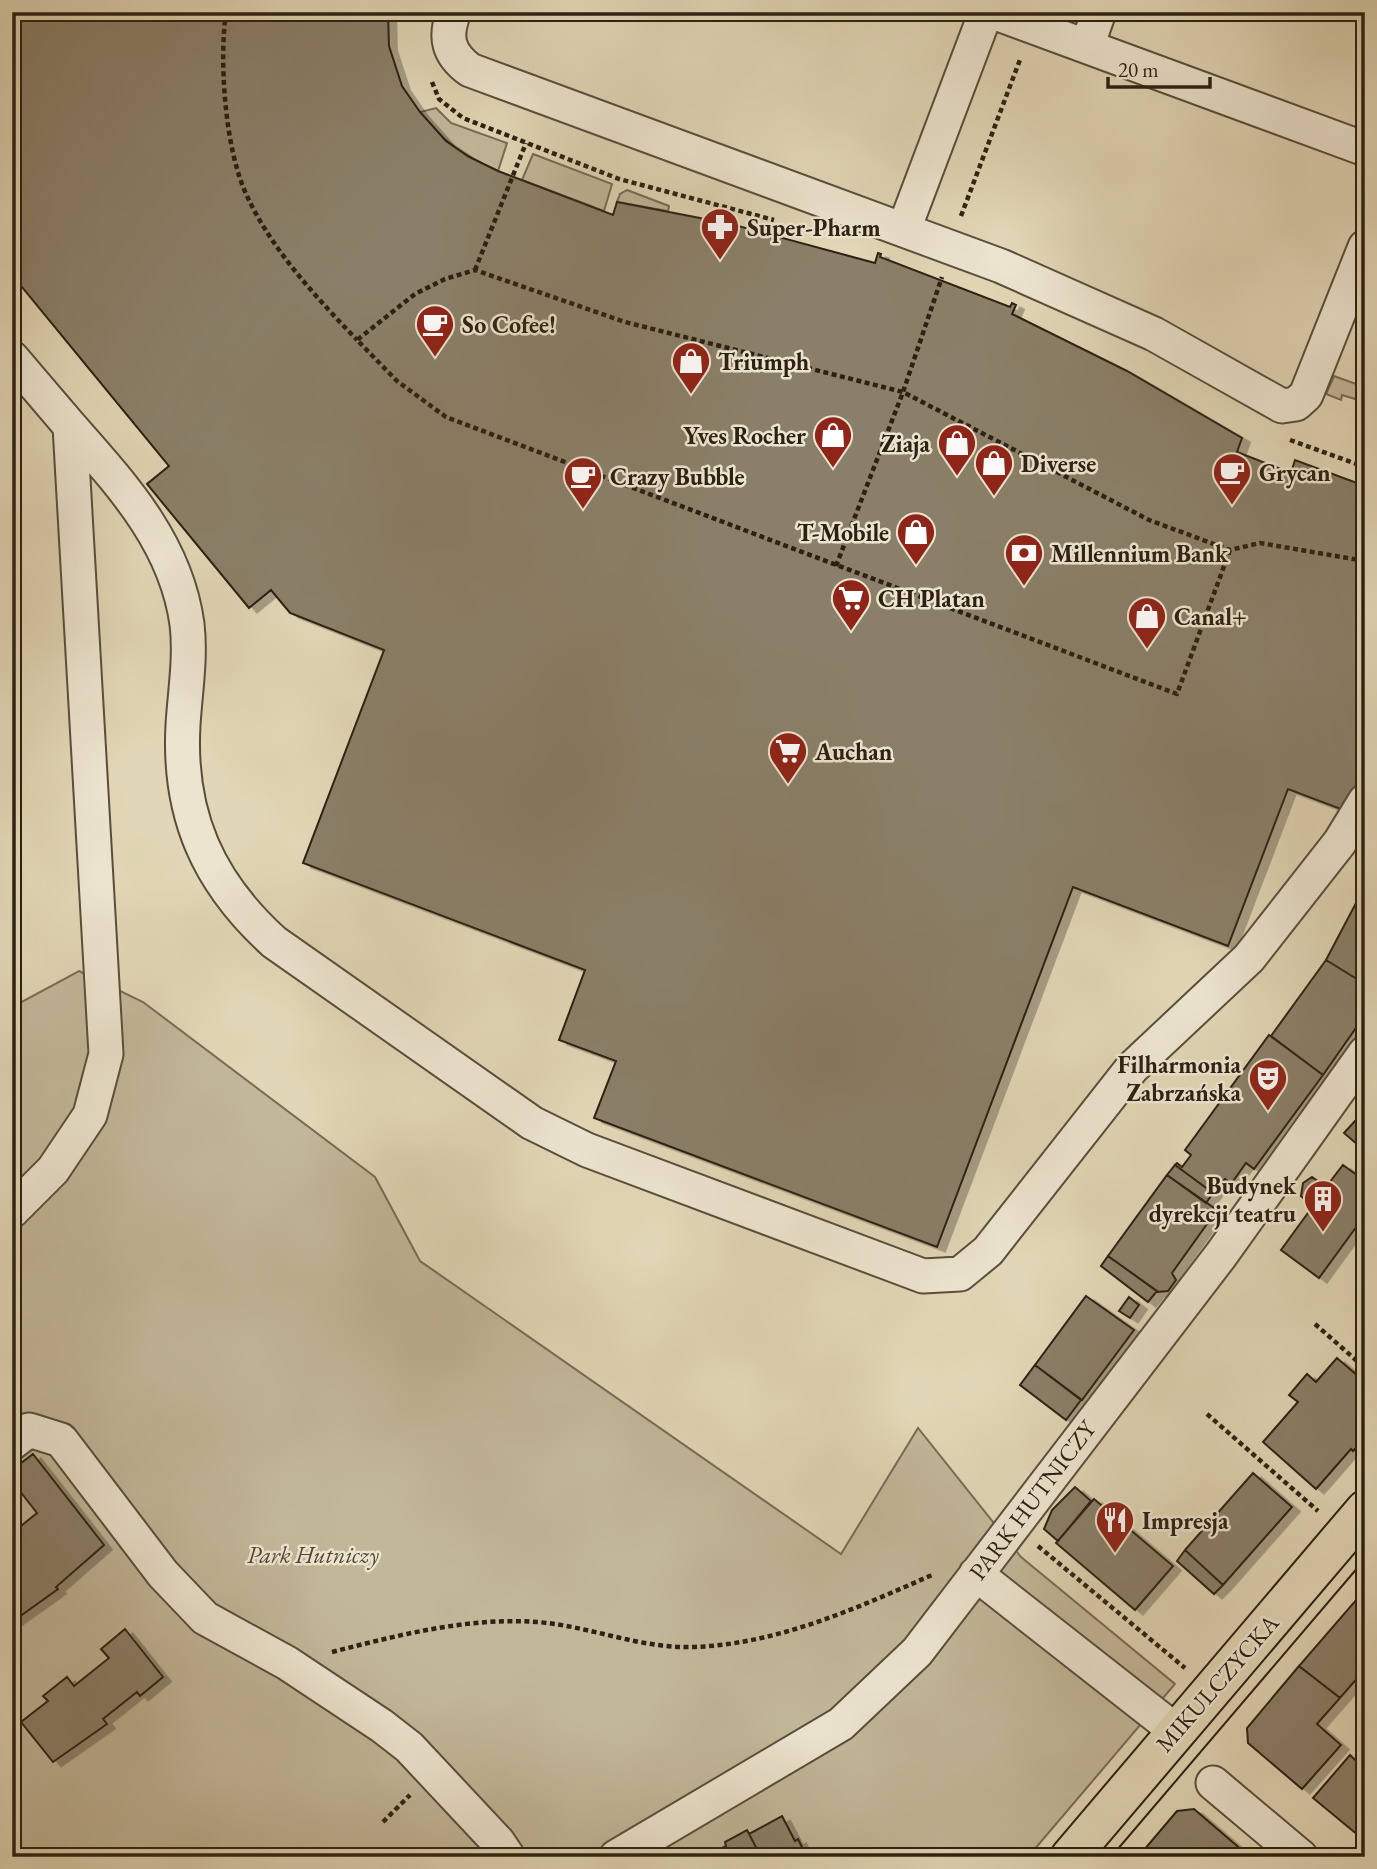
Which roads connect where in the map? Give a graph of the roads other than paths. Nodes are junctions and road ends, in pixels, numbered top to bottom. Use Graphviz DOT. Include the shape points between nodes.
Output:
graph roads {
  1 [pos="454,12"];
  2 [pos="986,12"];
  3 [pos="993,12"];
  4 [pos="1099,12"];
  5 [pos="1087,46"];
  6 [pos="1365,149"];
  7 [pos="904,229"];
  8 [pos="1365,247"];
  9 [pos="12,358"];
  10 [pos="70,426"];
  11 [pos="1365,801"];
  12 [pos="1365,1053"];
  13 [pos="12,1211"];
  14 [pos="12,1443"];
  15 [pos="1365,1510"];
  16 [pos="976,1574"];
  17 [pos="1176,1731"];
  18 [pos="1213,1783"];
  19 [pos="508,1857"];
  20 [pos="616,1857"];
  21 [pos="1069,1857"];
  22 [pos="1301,1857"];
  1 -- 7 [label="street" via="447,43 456,60 470,70"];
  2 -- 7 [label="street"];
  3 -- 5 [label="street"];
  4 -- 5 [label="street"];
  5 -- 6 [label="street"];
  7 -- 8 [label="street" via="1114,315 1282,406 1296,404 1306,395"];
  9 -- 10 [label="street"];
  10 -- 11 [label="street" via="143,513 165,552 187,624 182,767 191,811 200,846 243,914 274,942 532,1123 587,1150 923,1276 960,1274 988,1251 1132,1068 1249,958 1340,842"];
  10 -- 13 [label="street" via="106,1054 90,1115 53,1170"];
  12 -- 16 [label="street, PARK HUTNICZY" via="1221,1255"];
  14 -- 19 [label="street" via="29,1430 61,1440 163,1574 205,1618 288,1663 409,1747"];
  15 -- 17 [label="main road, MIKULCZYCKA"];
  16 -- 17 [label="street"];
  16 -- 20 [label="street, PARK HUTNICZY" via="917,1652 841,1724"];
  17 -- 21 [label="main road, MIKULCZYCKA"];
  18 -- 22 [label="street"];
}
